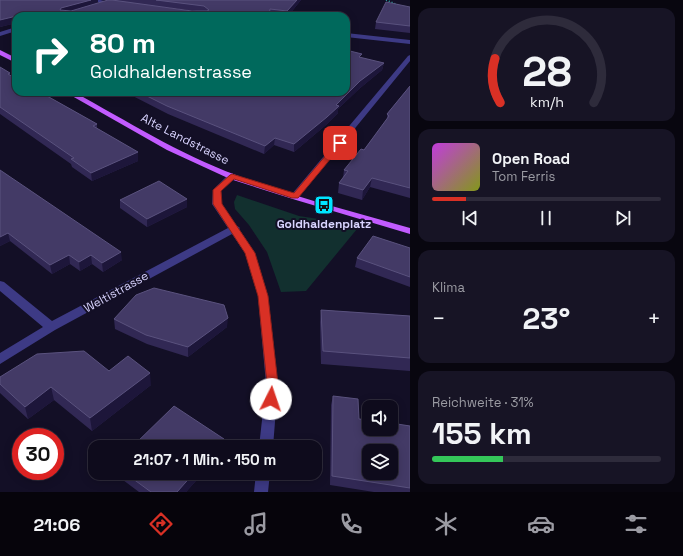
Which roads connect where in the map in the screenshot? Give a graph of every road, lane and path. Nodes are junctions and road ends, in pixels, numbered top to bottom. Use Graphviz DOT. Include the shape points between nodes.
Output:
graph roads {
  1 [pos="90,0"];
  2 [pos="386,0"];
  3 [pos="399,5"];
  4 [pos="93,8"];
  5 [pos="12,30"];
  6 [pos="0,34"];
  7 [pos="350,35"];
  8 [pos="410,42"];
  9 [pos="0,52"];
  10 [pos="410,56"];
  11 [pos="12,59"];
  12 [pos="76,96"];
  13 [pos="232,176"];
  14 [pos="295,196"];
  15 [pos="235,228"];
  16 [pos="410,231"];
  17 [pos="0,285"];
  18 [pos="51,327"];
  19 [pos="0,359"];
  20 [pos="267,440"];
  21 [pos="262,480"];
  22 [pos="261,492"];
  1 -- 4 [label="street" via="119,3"];
  2 -- 3 [label="path"];
  5 -- 6 [label="street"];
  7 -- 8 [label="street"];
  9 -- 11 [label="main road"];
  10 -- 14 [label="street"];
  12 -- 13 [label="main road, Alte Landstrasse" via="183,154"];
  13 -- 14 [label="main road, Alte Landstrasse"];
  13 -- 15 [label="street" via="217,190 217,204"];
  14 -- 16 [label="main road, Alte Landstrasse"];
  15 -- 18 [label="street, Weltistrasse"];
  15 -- 20 [label="street" via="250,253 263,296 272,384"];
  17 -- 18 [label="street"];
  18 -- 19 [label="street, Weltistrasse"];
  21 -- 22 [label="street"];
}
